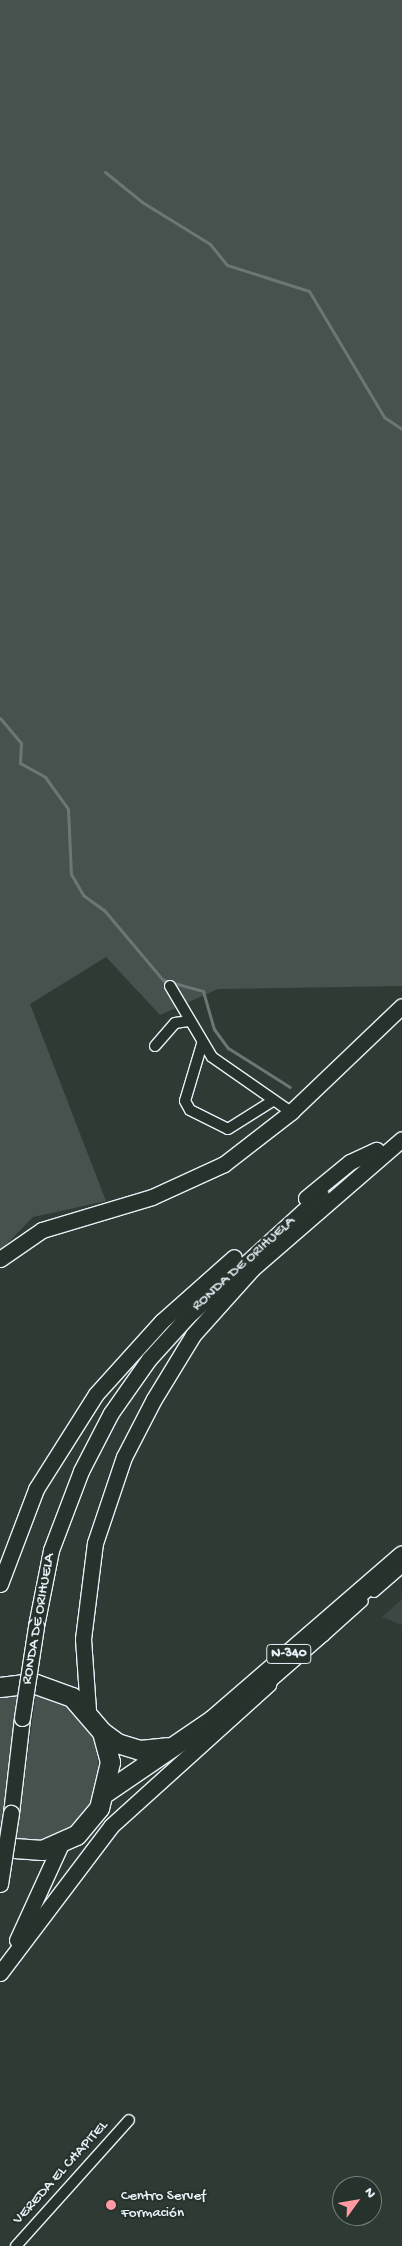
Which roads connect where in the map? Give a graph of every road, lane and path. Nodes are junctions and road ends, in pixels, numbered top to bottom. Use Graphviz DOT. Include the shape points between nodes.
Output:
graph roads {
  1 [pos="170,986"];
  2 [pos="402,1006"];
  3 [pos="190,1021"];
  4 [pos="202,1044"];
  5 [pos="155,1046"];
  6 [pos="274,1100"];
  7 [pos="291,1112"];
  8 [pos="402,1128"];
  9 [pos="402,1139"];
  10 [pos="376,1150"];
  11 [pos="0,1259"];
  12 [pos="402,1555"];
  13 [pos="402,1568"];
  14 [pos="0,1584"];
  15 [pos="316,1637"];
  16 [pos="270,1677"];
  17 [pos="0,1687"];
  18 [pos="88,1710"];
  19 [pos="102,1732"];
  20 [pos="170,1746"];
  21 [pos="106,1792"];
  22 [pos="61,1844"];
  23 [pos="0,1847"];
  24 [pos="0,1884"];
  25 [pos="0,1972"];
  26 [pos="128,2120"];
  27 [pos="16,2246"];
  1 -- 3 [label="street" via="179,995"];
  2 -- 7 [label="main road"];
  3 -- 4 [label="street"];
  3 -- 5 [label="street" via="175,1023"];
  4 -- 6 [label="street" via="220,1065"];
  4 -- 6 [label="street" via="185,1101 190,1110 228,1129"];
  6 -- 7 [label="street"];
  7 -- 11 [label="main road" via="253,1146 192,1181 42,1230"];
  8 -- 10 [label="main road, RONDA DE ORIHUELA"];
  9 -- 18 [label="main road" via="252,1269 193,1334 154,1399 124,1457 95,1543 84,1639"];
  10 -- 14 [label="main road" via="350,1162 207,1280 122,1362 59,1448 36,1489"];
  10 -- 24 [label="main road, RONDA DE ORIHUELA, bridge" via="230,1274 149,1359 111,1413 81,1471 51,1550 36,1626"];
  12 -- 15 [label="highway, N-340"];
  13 -- 15 [label="street"];
  15 -- 16 [label="highway, N-340"];
  16 -- 20 [label="highway, N-340"];
  16 -- 25 [label="main road" via="111,1826"];
  17 -- 18 [label="highway, N-340" via="33,1683 53,1687"];
  18 -- 19 [label="highway, N-340"];
  19 -- 20 [label="highway, N-340" via="117,1743 140,1750"];
  19 -- 21 [label="highway, N-340" via="110,1762"];
  20 -- 21 [label="highway, N-340"];
  21 -- 22 [label="highway, N-340" via="89,1823"];
  22 -- 23 [label="highway, N-340" via="22,1852"];
  22 -- 25 [label="main road"];
  26 -- 27 [label="street, VEREDA EL CHAPITEL"];
}
